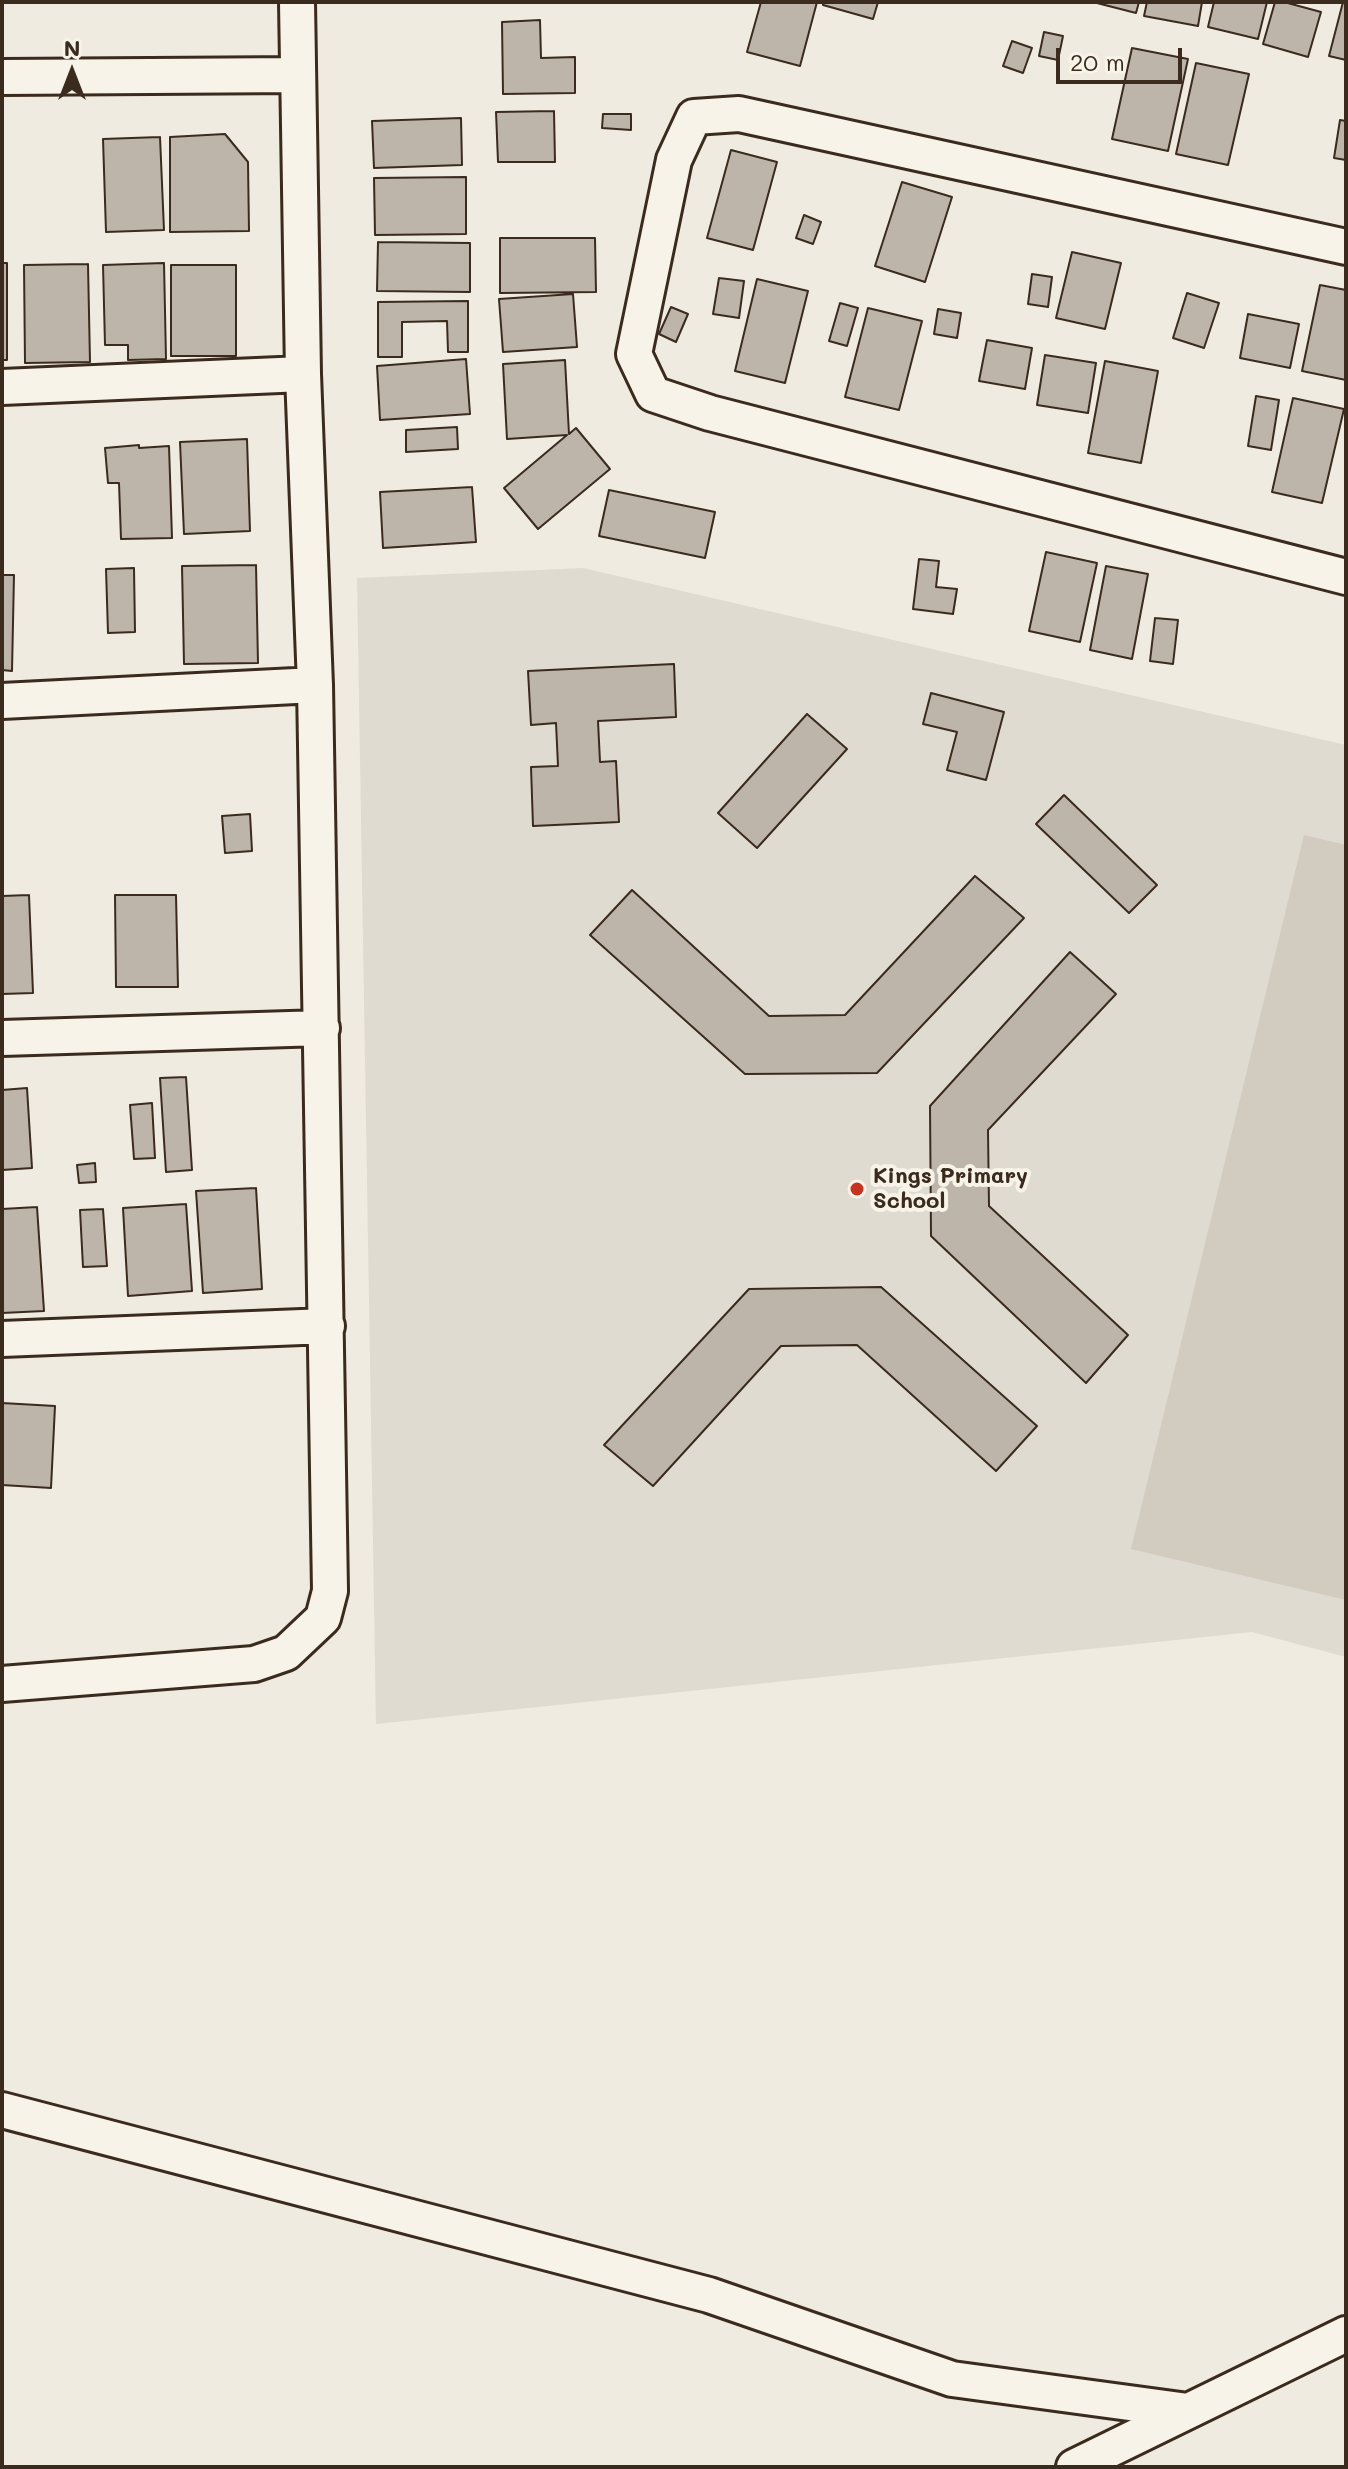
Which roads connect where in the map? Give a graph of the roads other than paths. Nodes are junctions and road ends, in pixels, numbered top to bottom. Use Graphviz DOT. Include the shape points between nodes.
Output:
graph roads {
  1 [pos="297,2"];
  2 [pos="298,75"];
  3 [pos="2,77"];
  4 [pos="1346,247"];
  5 [pos="303,374"];
  6 [pos="2,387"];
  7 [pos="1346,577"];
  8 [pos="315,685"];
  9 [pos="2,701"];
  10 [pos="322,1028"];
  11 [pos="2,1038"];
  12 [pos="327,1326"];
  13 [pos="2,1339"];
  14 [pos="2,1684"];
  15 [pos="2,2110"];
  16 [pos="1346,2334"];
  17 [pos="1188,2411"];
  18 [pos="1074,2467"];
  1 -- 2 [label="street"];
  2 -- 3 [label="street"];
  2 -- 5 [label="street"];
  4 -- 7 [label="street" via="739,114 694,117 674,160 634,354 653,394 710,413"];
  5 -- 6 [label="street"];
  5 -- 8 [label="street"];
  8 -- 9 [label="street"];
  8 -- 10 [label="street"];
  10 -- 11 [label="street"];
  10 -- 12 [label="street"];
  12 -- 13 [label="street"];
  12 -- 14 [label="street" via="330,1591 323,1618 286,1653 254,1664"];
  15 -- 17 [label="street" via="709,2295 952,2379"];
  16 -- 17 [label="street"];
  17 -- 18 [label="street"];
}
